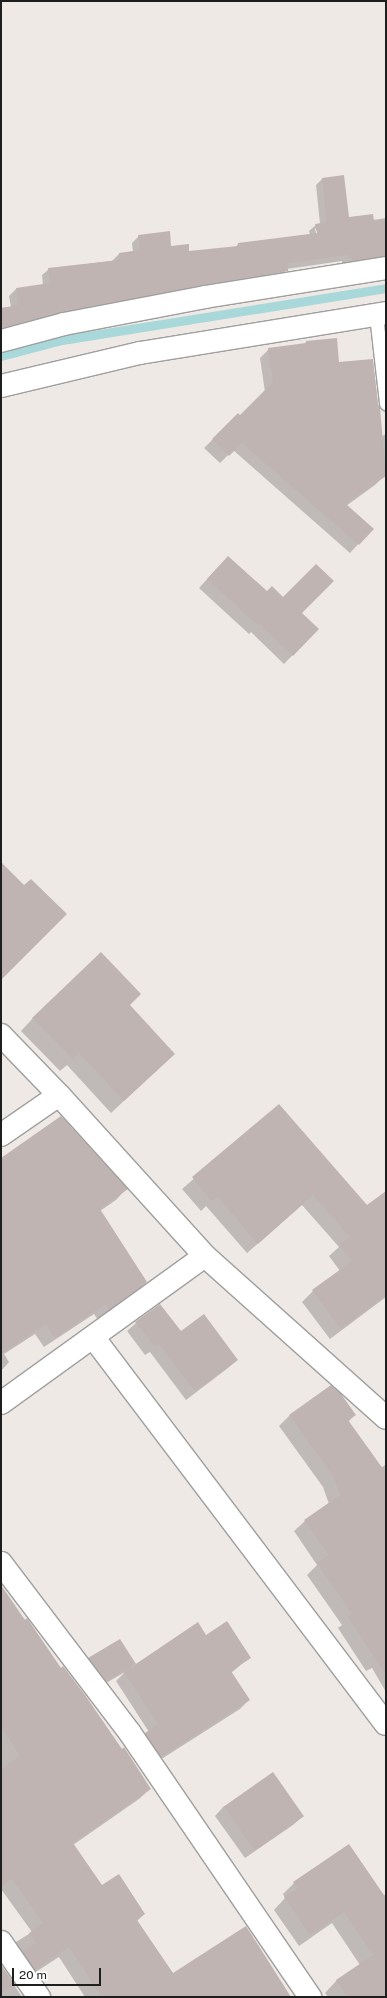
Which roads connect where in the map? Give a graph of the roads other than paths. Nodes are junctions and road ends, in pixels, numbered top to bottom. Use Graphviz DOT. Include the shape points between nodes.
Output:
graph roads {
  1 [pos="386,268"];
  2 [pos="381,314"];
  3 [pos="1,341"];
  4 [pos="1,386"];
  5 [pos="386,403"];
  6 [pos="1,1035"];
  7 [pos="59,1095"];
  8 [pos="1,1134"];
  9 [pos="206,1256"];
  10 [pos="93,1337"];
  11 [pos="1,1404"];
  12 [pos="385,1415"];
  13 [pos="1,1563"];
  14 [pos="386,1724"];
  15 [pos="1,1942"];
  16 [pos="40,1997"];
  17 [pos="310,1997"];
  1 -- 3 [label="street" via="205,296 64,324"];
  2 -- 4 [label="street" via="140,353"];
  2 -- 5 [label="lane"];
  6 -- 7 [label="street"];
  7 -- 8 [label="street"];
  7 -- 9 [label="street"];
  9 -- 10 [label="street"];
  9 -- 12 [label="street"];
  10 -- 11 [label="street"];
  10 -- 14 [label="street"];
  13 -- 17 [label="street" via="130,1733"];
  15 -- 16 [label="street"];
}
